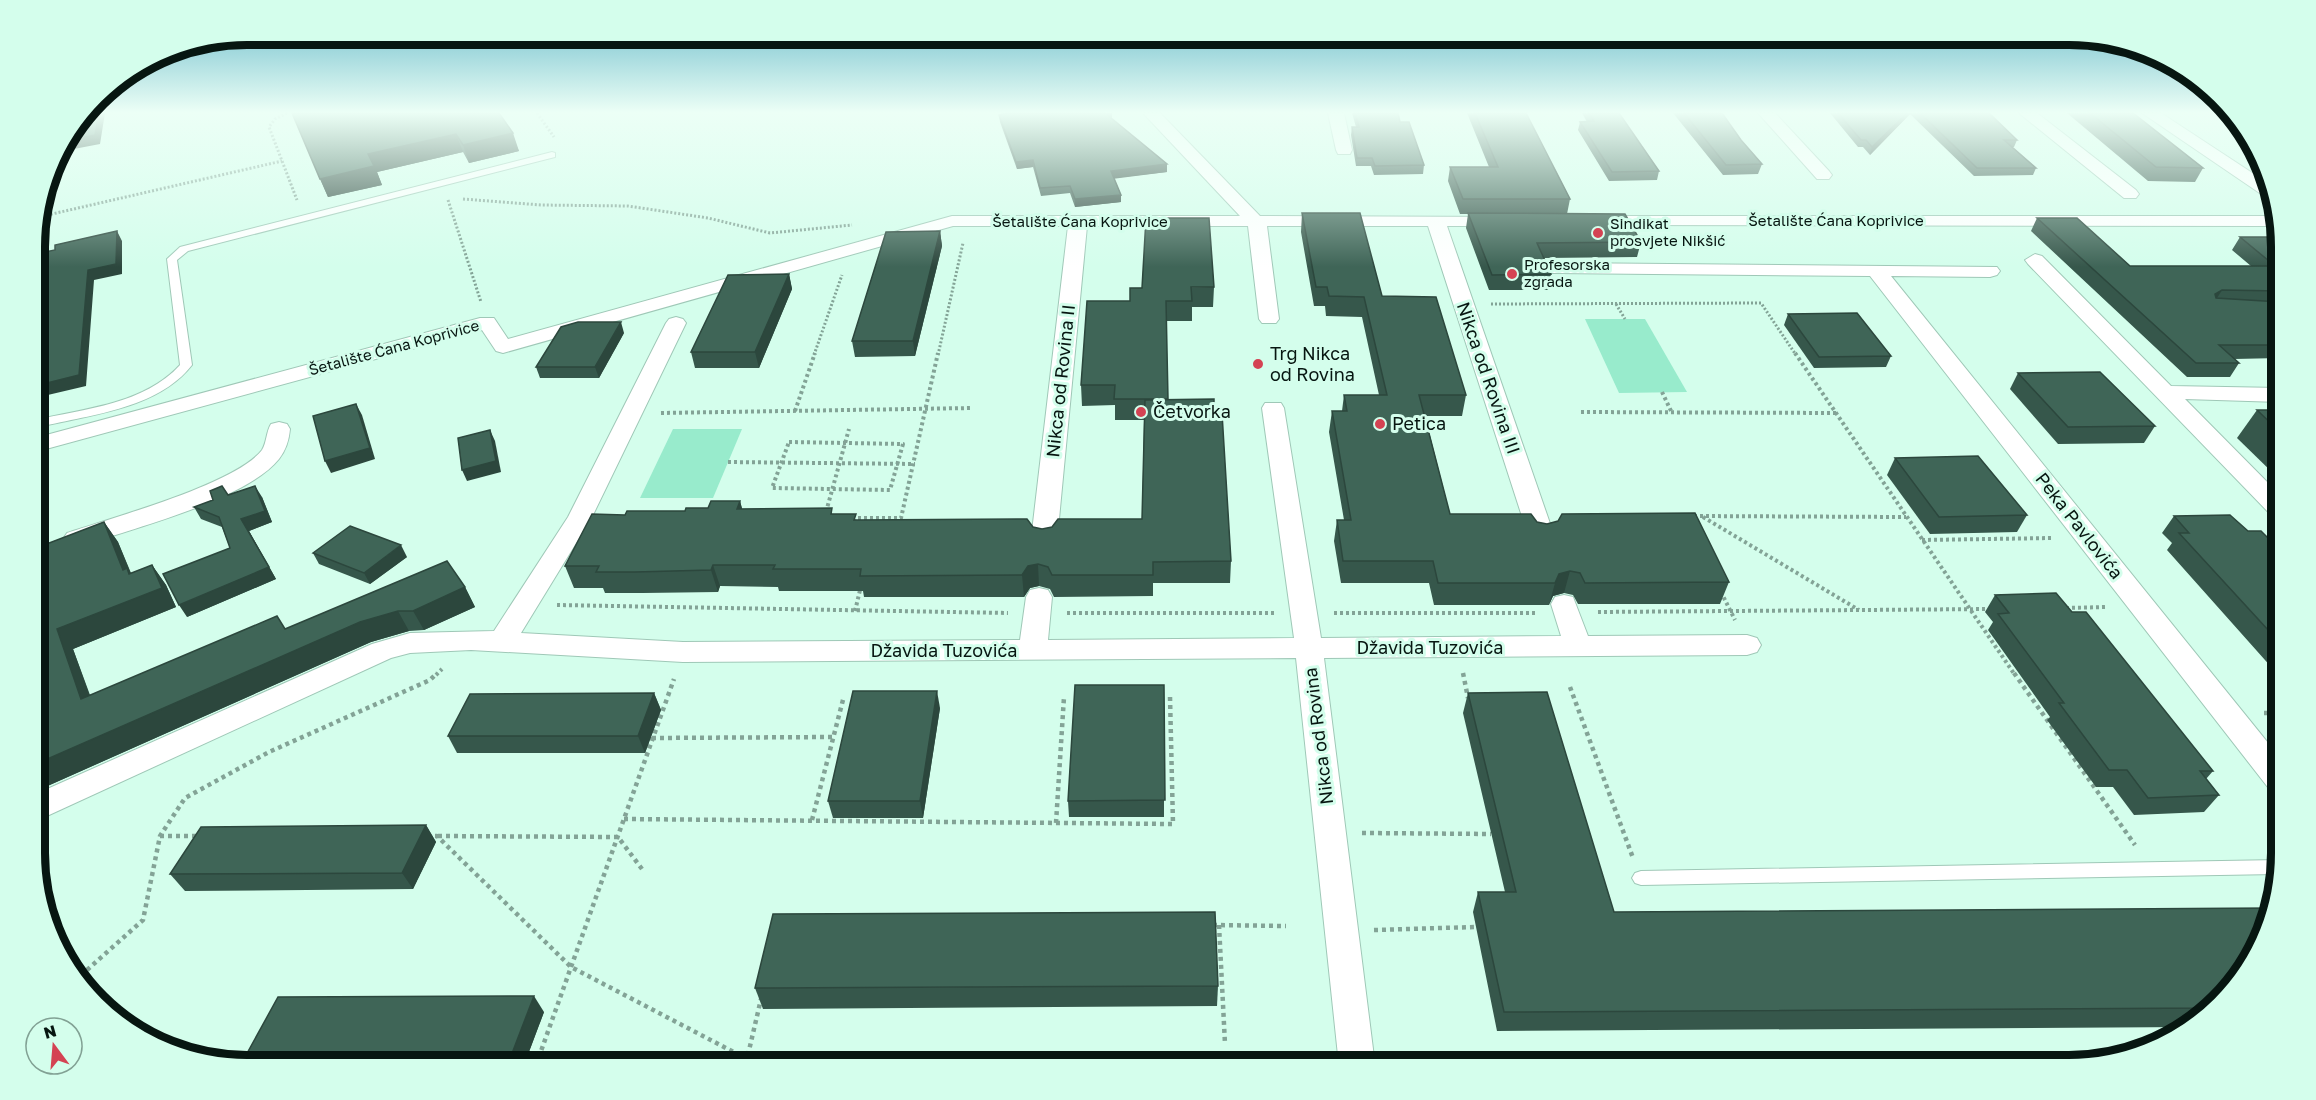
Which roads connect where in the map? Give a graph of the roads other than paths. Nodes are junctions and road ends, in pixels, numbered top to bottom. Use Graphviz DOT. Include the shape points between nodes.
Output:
graph roads {
  1 [pos="517,164"];
  2 [pos="1200,164"];
  3 [pos="1813,164"];
  4 [pos="2092,164"];
  5 [pos="2228,164"];
  6 [pos="1823,175"];
  7 [pos="2261,186"];
  8 [pos="2130,194"];
  9 [pos="1517,221"];
  10 [pos="1575,221"];
  11 [pos="2269,221"];
  12 [pos="1078,222"];
  13 [pos="1436,222"];
  14 [pos="1257,223"];
  15 [pos="2035,260"];
  16 [pos="1559,269"];
  17 [pos="1876,271"];
  18 [pos="1990,271"];
  19 [pos="1269,319"];
  20 [pos="676,323"];
  21 [pos="2165,392"];
  22 [pos="2271,394"];
  23 [pos="1273,408"];
  24 [pos="45,421"];
  25 [pos="279,429"];
  26 [pos="45,442"];
  27 [pos="2271,500"];
  28 [pos="1540,535"];
  29 [pos="1044,540"];
  30 [pos="57,545"];
  31 [pos="1039,597"];
  32 [pos="1565,608"];
  33 [pos="502,641"];
  34 [pos="1748,645"];
  35 [pos="1578,647"];
  36 [pos="1309,649"];
  37 [pos="1033,650"];
  38 [pos="2271,768"];
  39 [pos="45,804"];
  40 [pos="2271,867"];
  41 [pos="1641,878"];
  42 [pos="1356,1055"];
  1 -- 24 [label="lane" via="184,249 172,260 186,364 179,376 131,399"];
  2 -- 14 [label="street"];
  3 -- 6 [label="street"];
  4 -- 8 [label="street"];
  5 -- 7 [label="street"];
  9 -- 13 [label="street, Šetalište Ćana Koprivice"];
  10 -- 11 [label="street, Šetalište Ćana Koprivice"];
  12 -- 14 [label="street, Šetalište Ćana Koprivice"];
  12 -- 26 [label="street, Šetalište Ćana Koprivice" via="952,221 503,347 488,322"];
  12 -- 29 [label="street, Nikca od Rovina II"];
  13 -- 14 [label="street, Šetalište Ćana Koprivice"];
  13 -- 28 [label="street, Nikca od Rovina III"];
  14 -- 19 [label="street"];
  15 -- 21 [label="street"];
  16 -- 17 [label="street"];
  17 -- 18 [label="street"];
  17 -- 38 [label="street, Peka Pavlovića"];
  20 -- 33 [label="street" via="580,517"];
  21 -- 22 [label="street"];
  21 -- 27 [label="street"];
  23 -- 36 [label="street, Nikca od Rovina"];
  25 -- 30 [label="street" via="270,455 240,477 209,492"];
  31 -- 37 [label="street"];
  32 -- 35 [label="street"];
  33 -- 37 [label="street, Džavida Tuzovića" via="683,652"];
  33 -- 39 [label="street, Džavida Tuzovića" via="410,643 382,651"];
  34 -- 35 [label="street, Džavida Tuzovića"];
  35 -- 36 [label="street, Džavida Tuzovića"];
  36 -- 37 [label="street, Džavida Tuzovića"];
  36 -- 42 [label="street, Nikca od Rovina"];
  40 -- 41 [label="lane"];
}
